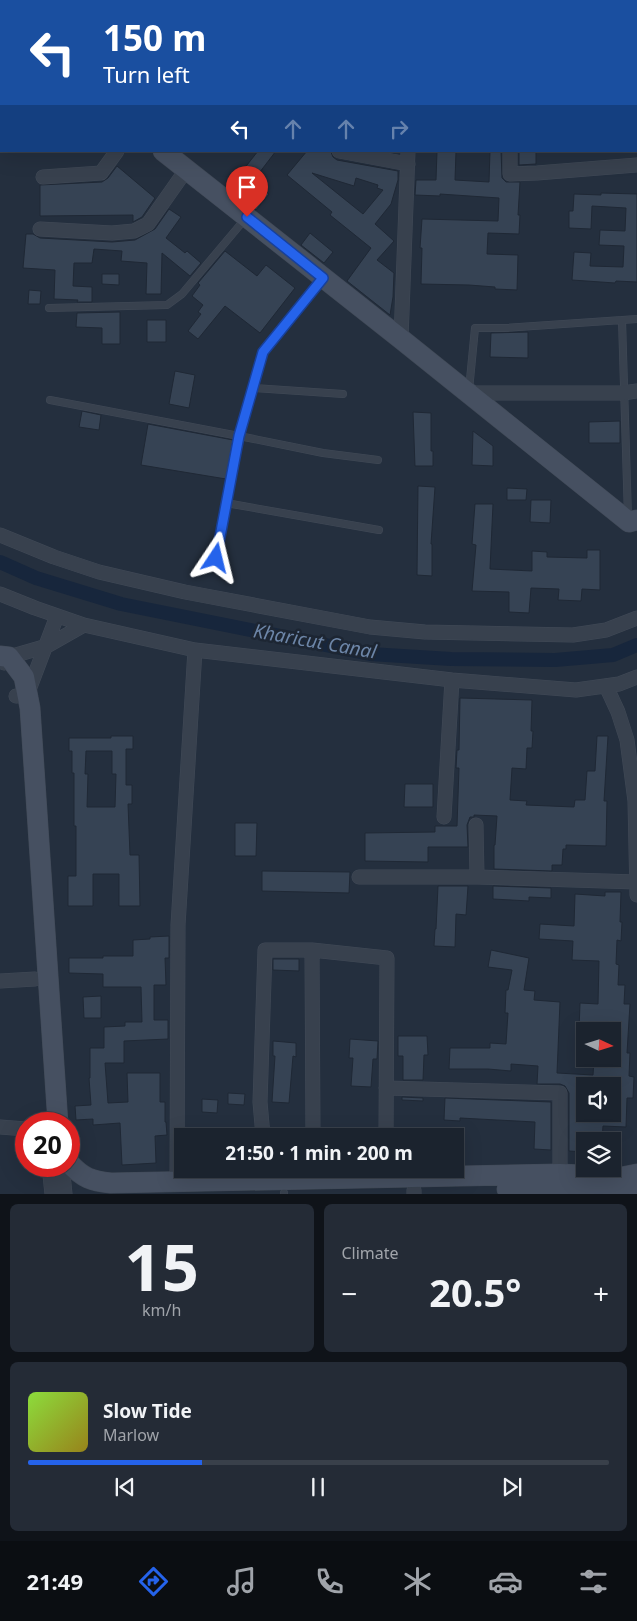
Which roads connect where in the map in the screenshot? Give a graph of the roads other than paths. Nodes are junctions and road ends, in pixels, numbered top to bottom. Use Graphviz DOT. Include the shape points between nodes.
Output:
graph roads {
  1 [pos="116,152"];
  2 [pos="164,152"];
  3 [pos="350,152"];
  4 [pos="510,152"];
  5 [pos="408,158"];
  6 [pos="637,165"];
  7 [pos="186,170"];
  8 [pos="44,177"];
  9 [pos="247,217"];
  10 [pos="40,229"];
  11 [pos="323,278"];
  12 [pos="49,308"];
  13 [pos="637,319"];
  14 [pos="622,320"];
  15 [pos="401,339"];
  16 [pos="253,388"];
  17 [pos="630,392"];
  18 [pos="469,393"];
  19 [pos="343,394"];
  20 [pos="50,400"];
  21 [pos="239,436"];
  22 [pos="378,460"];
  23 [pos="226,503"];
  24 [pos="633,521"];
  25 [pos="379,530"];
  26 [pos="0,535"];
  27 [pos="216,558"];
  28 [pos="0,594"];
  29 [pos="57,616"];
  30 [pos="637,618"];
  31 [pos="84,626"];
  32 [pos="47,646"];
  33 [pos="195,650"];
  34 [pos="3,660"];
  35 [pos="637,677"];
  36 [pos="452,680"];
  37 [pos="606,686"];
  38 [pos="22,695"];
  39 [pos="637,782"];
  40 [pos="635,801"];
  41 [pos="444,817"];
  42 [pos="476,825"];
  43 [pos="477,877"];
  44 [pos="359,878"];
  45 [pos="637,882"];
  46 [pos="637,895"];
  47 [pos="312,950"];
  48 [pos="35,979"];
  49 [pos="0,981"];
  50 [pos="386,1088"];
  51 [pos="44,1112"];
  52 [pos="57,1112"];
  53 [pos="262,1128"];
  54 [pos="314,1128"];
  55 [pos="386,1128"];
  56 [pos="464,1173"];
  57 [pos="560,1174"];
  58 [pos="637,1174"];
  59 [pos="57,1177"];
  60 [pos="62,1177"];
  61 [pos="70,1177"];
  62 [pos="222,1178"];
  63 [pos="177,1182"];
  64 [pos="94,1189"];
  65 [pos="637,1190"];
  66 [pos="540,1191"];
  67 [pos="414,1192"];
  68 [pos="284,1193"];
  69 [pos="52,1194"];
  70 [pos="65,1194"];
  71 [pos="228,1194"];
  1 -- 8 [label="street" via="101,173"];
  2 -- 7 [label="street"];
  3 -- 5 [label="street"];
  4 -- 6 [label="street" via="510,174"];
  5 -- 15 [label="street"];
  7 -- 9 [label="street"];
  7 -- 10 [label="street" via="148,224 134,232 112,234"];
  9 -- 11 [label="street"];
  9 -- 12 [label="lane" via="182,294 167,305"];
  11 -- 15 [label="street"];
  11 -- 16 [label="lane" via="263,352"];
  13 -- 14 [label="lane"];
  14 -- 17 [label="lane"];
  14 -- 18 [label="lane" via="475,328"];
  15 -- 18 [label="street"];
  16 -- 19 [label="lane"];
  16 -- 21 [label="lane"];
  17 -- 18 [label="street"];
  17 -- 24 [label="lane"];
  18 -- 24 [label="street"];
  20 -- 21 [label="lane"];
  21 -- 22 [label="lane"];
  21 -- 23 [label="lane"];
  23 -- 25 [label="lane"];
  23 -- 27 [label="lane"];
  26 -- 30 [label="street" via="99,572 184,592 370,627 425,632 573,635 606,630"];
  28 -- 29 [label="street"];
  29 -- 31 [label="street"];
  29 -- 32 [label="street"];
  31 -- 32 [label="street"];
  31 -- 33 [label="street"];
  32 -- 34 [label="street"];
  32 -- 38 [label="street"];
  33 -- 36 [label="street"];
  33 -- 63 [label="street" via="178,925"];
  34 -- 38 [label="street"];
  35 -- 37 [label="street"];
  36 -- 37 [label="street" via="576,690"];
  36 -- 41 [label="street"];
  37 -- 40 [label="street" via="627,740"];
  38 -- 48 [label="street"];
  38 -- 52 [label="street" via="30,717"];
  39 -- 40 [label="street"];
  40 -- 45 [label="street"];
  42 -- 43 [label="street"];
  43 -- 44 [label="street"];
  43 -- 45 [label="street"];
  45 -- 46 [label="street"];
  47 -- 50 [label="street" via="387,958"];
  47 -- 53 [label="street" via="265,950 260,1102"];
  47 -- 54 [label="street"];
  48 -- 49 [label="street"];
  48 -- 51 [label="street"];
  50 -- 55 [label="street"];
  50 -- 57 [label="street" via="560,1093"];
  56 -- 57 [label="street"];
  57 -- 58 [label="street"];
  59 -- 69 [label="street"];
  60 -- 70 [label="street"];
  61 -- 64 [label="street" via="79,1186"];
  62 -- 63 [label="street"];
  63 -- 64 [label="street" via="111,1183"];
  65 -- 66 [label="street"];
  66 -- 67 [label="street"];
  67 -- 68 [label="street" via="320,1190"];
  68 -- 71 [label="street"];
}
